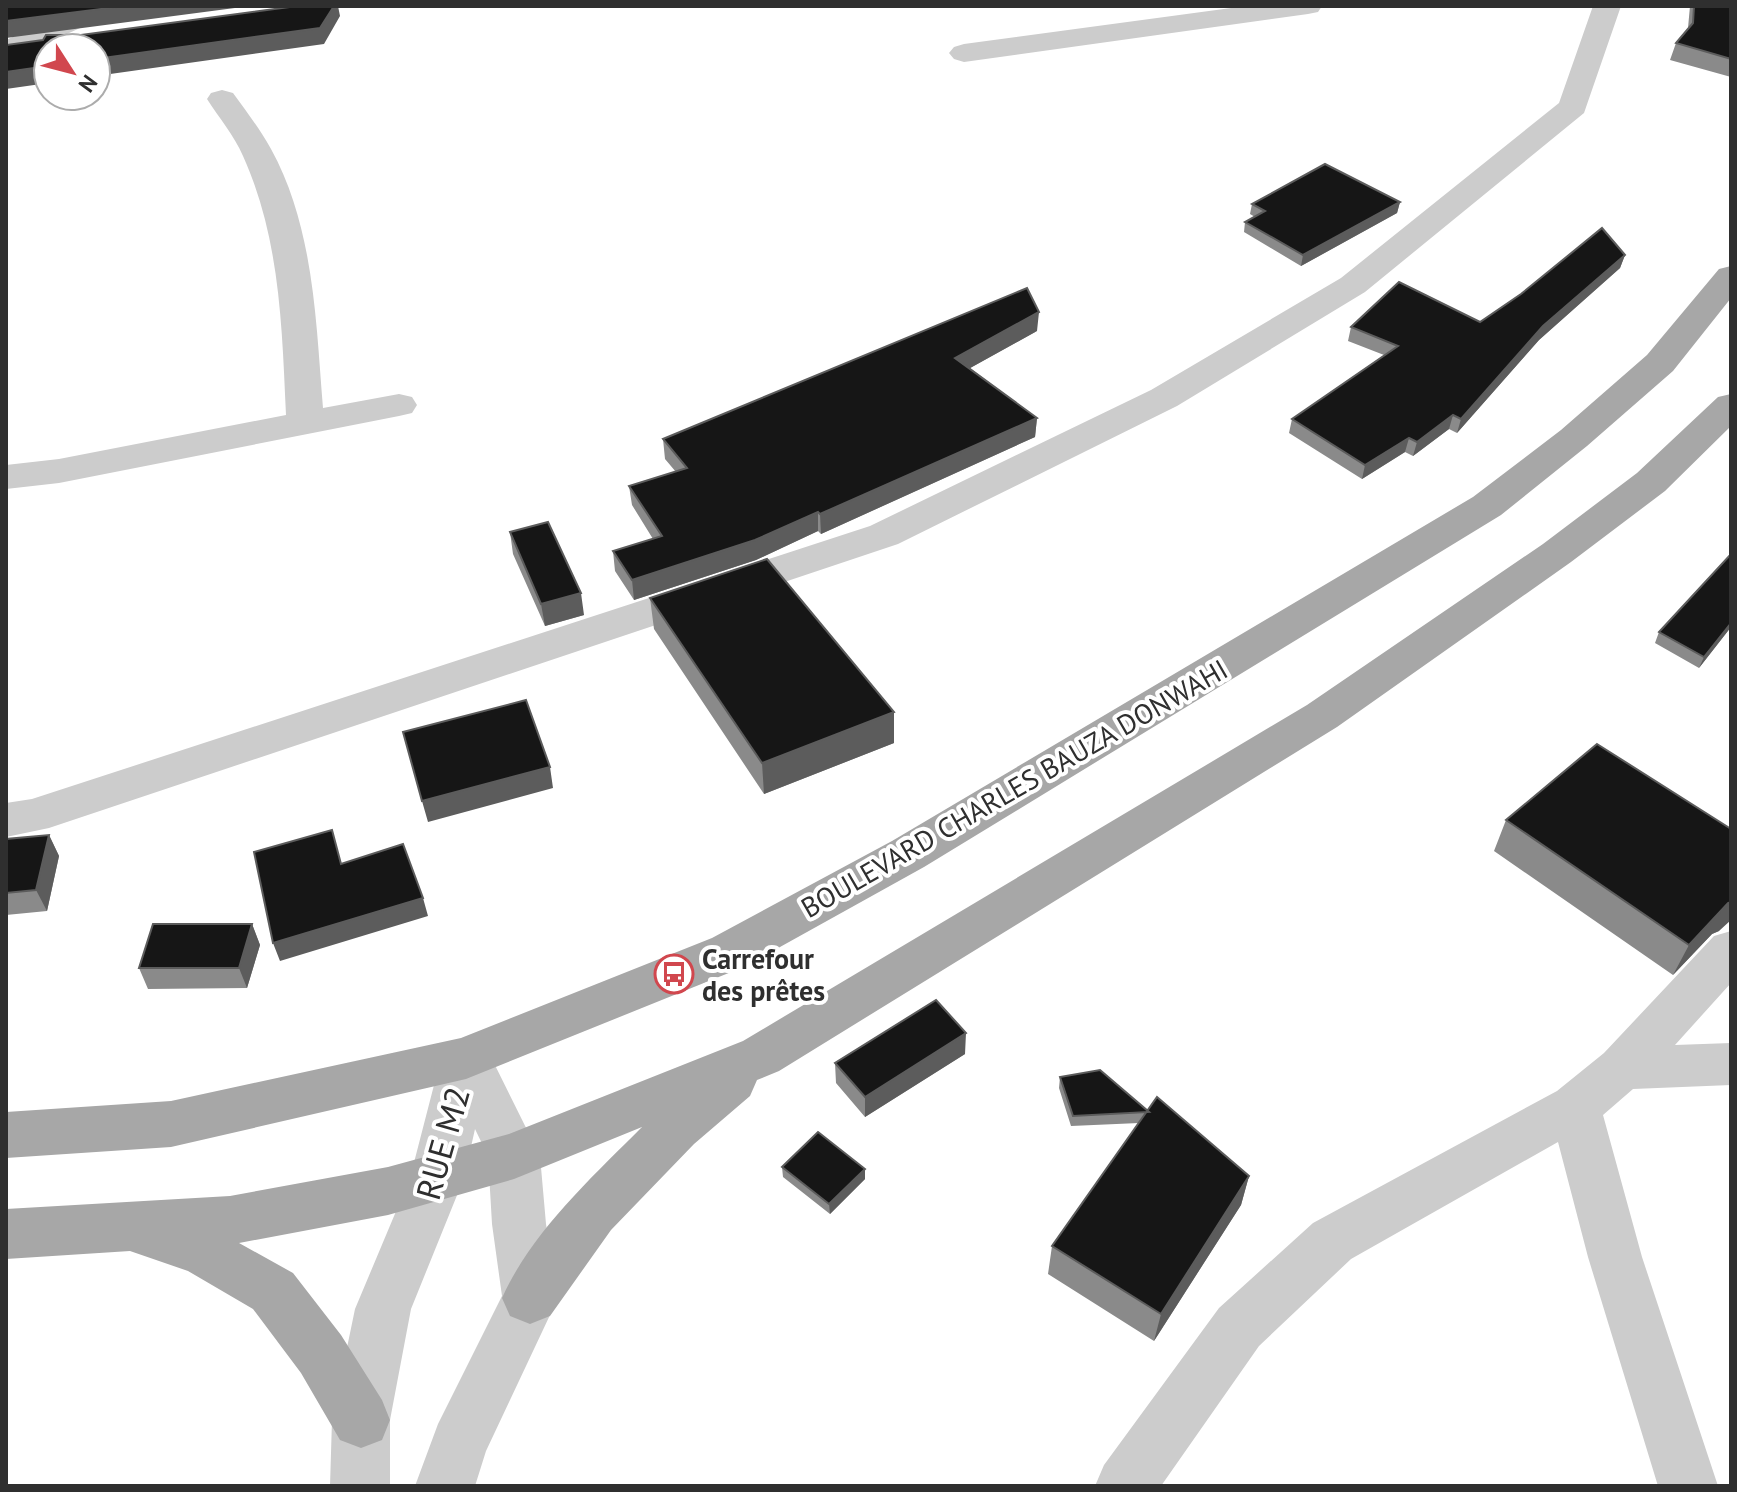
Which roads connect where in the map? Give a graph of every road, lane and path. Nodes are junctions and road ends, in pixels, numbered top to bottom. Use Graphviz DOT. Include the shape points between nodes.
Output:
graph roads {
  1 [pos="105,6"];
  2 [pos="1308,6"];
  3 [pos="1607,6"];
  4 [pos="32,47"];
  5 [pos="8,50"];
  6 [pos="964,53"];
  7 [pos="222,99"];
  8 [pos="1731,276"];
  9 [pos="399,405"];
  10 [pos="1731,405"];
  11 [pos="305,423"];
  12 [pos="6,477"];
  13 [pos="6,820"];
  14 [pos="1731,950"];
  15 [pos="761,1056"];
  16 [pos="466,1058"];
  17 [pos="1731,1064"];
  18 [pos="1622,1068"];
  19 [pos="1575,1107"];
  20 [pos="6,1135"];
  21 [pos="514,1156"];
  22 [pos="437,1178"];
  23 [pos="121,1227"];
  24 [pos="6,1234"];
  25 [pos="530,1298"];
  26 [pos="361,1420"];
  27 [pos="360,1486"];
  28 [pos="445,1486"];
  29 [pos="1125,1486"];
  30 [pos="1688,1486"];
  1 -- 5 [label="street"];
  2 -- 6 [label="street"];
  3 -- 13 [label="street" via="1573,107 1353,285 1164,398 884,535 33,816"];
  4 -- 5 [label="street"];
  7 -- 11 [label="street" via="259,155 279,207 295,285"];
  8 -- 16 [label="main road, BOULEVARD CHARLES BAUZA DONWAHI" via="1660,363 1487,506 908,854 743,944"];
  9 -- 11 [label="street"];
  10 -- 15 [label="main road" via="1628,500 1322,716"];
  11 -- 12 [label="street"];
  14 -- 18 [label="street"];
  15 -- 21 [label="main road"];
  15 -- 25 [label="main road" via="676,1128 592,1213"];
  16 -- 20 [label="main road, BOULEVARD CHARLES BAUZA DONWAHI" via="171,1124"];
  16 -- 21 [label="street, RUE M2"];
  16 -- 22 [label="street, RUE M2"];
  17 -- 18 [label="street"];
  18 -- 19 [label="street"];
  19 -- 29 [label="street" via="1332,1241 1239,1327"];
  19 -- 30 [label="street" via="1615,1257"];
  21 -- 22 [label="main road"];
  21 -- 25 [label="street, RUE M2"];
  22 -- 23 [label="main road" via="230,1220"];
  22 -- 26 [label="street, RUE M2" via="383,1309"];
  23 -- 24 [label="main road"];
  23 -- 26 [label="main road" via="202,1250 273,1291 321,1354"];
  25 -- 28 [label="street" via="459,1444"];
  26 -- 27 [label="street, RUE M2"];
}
